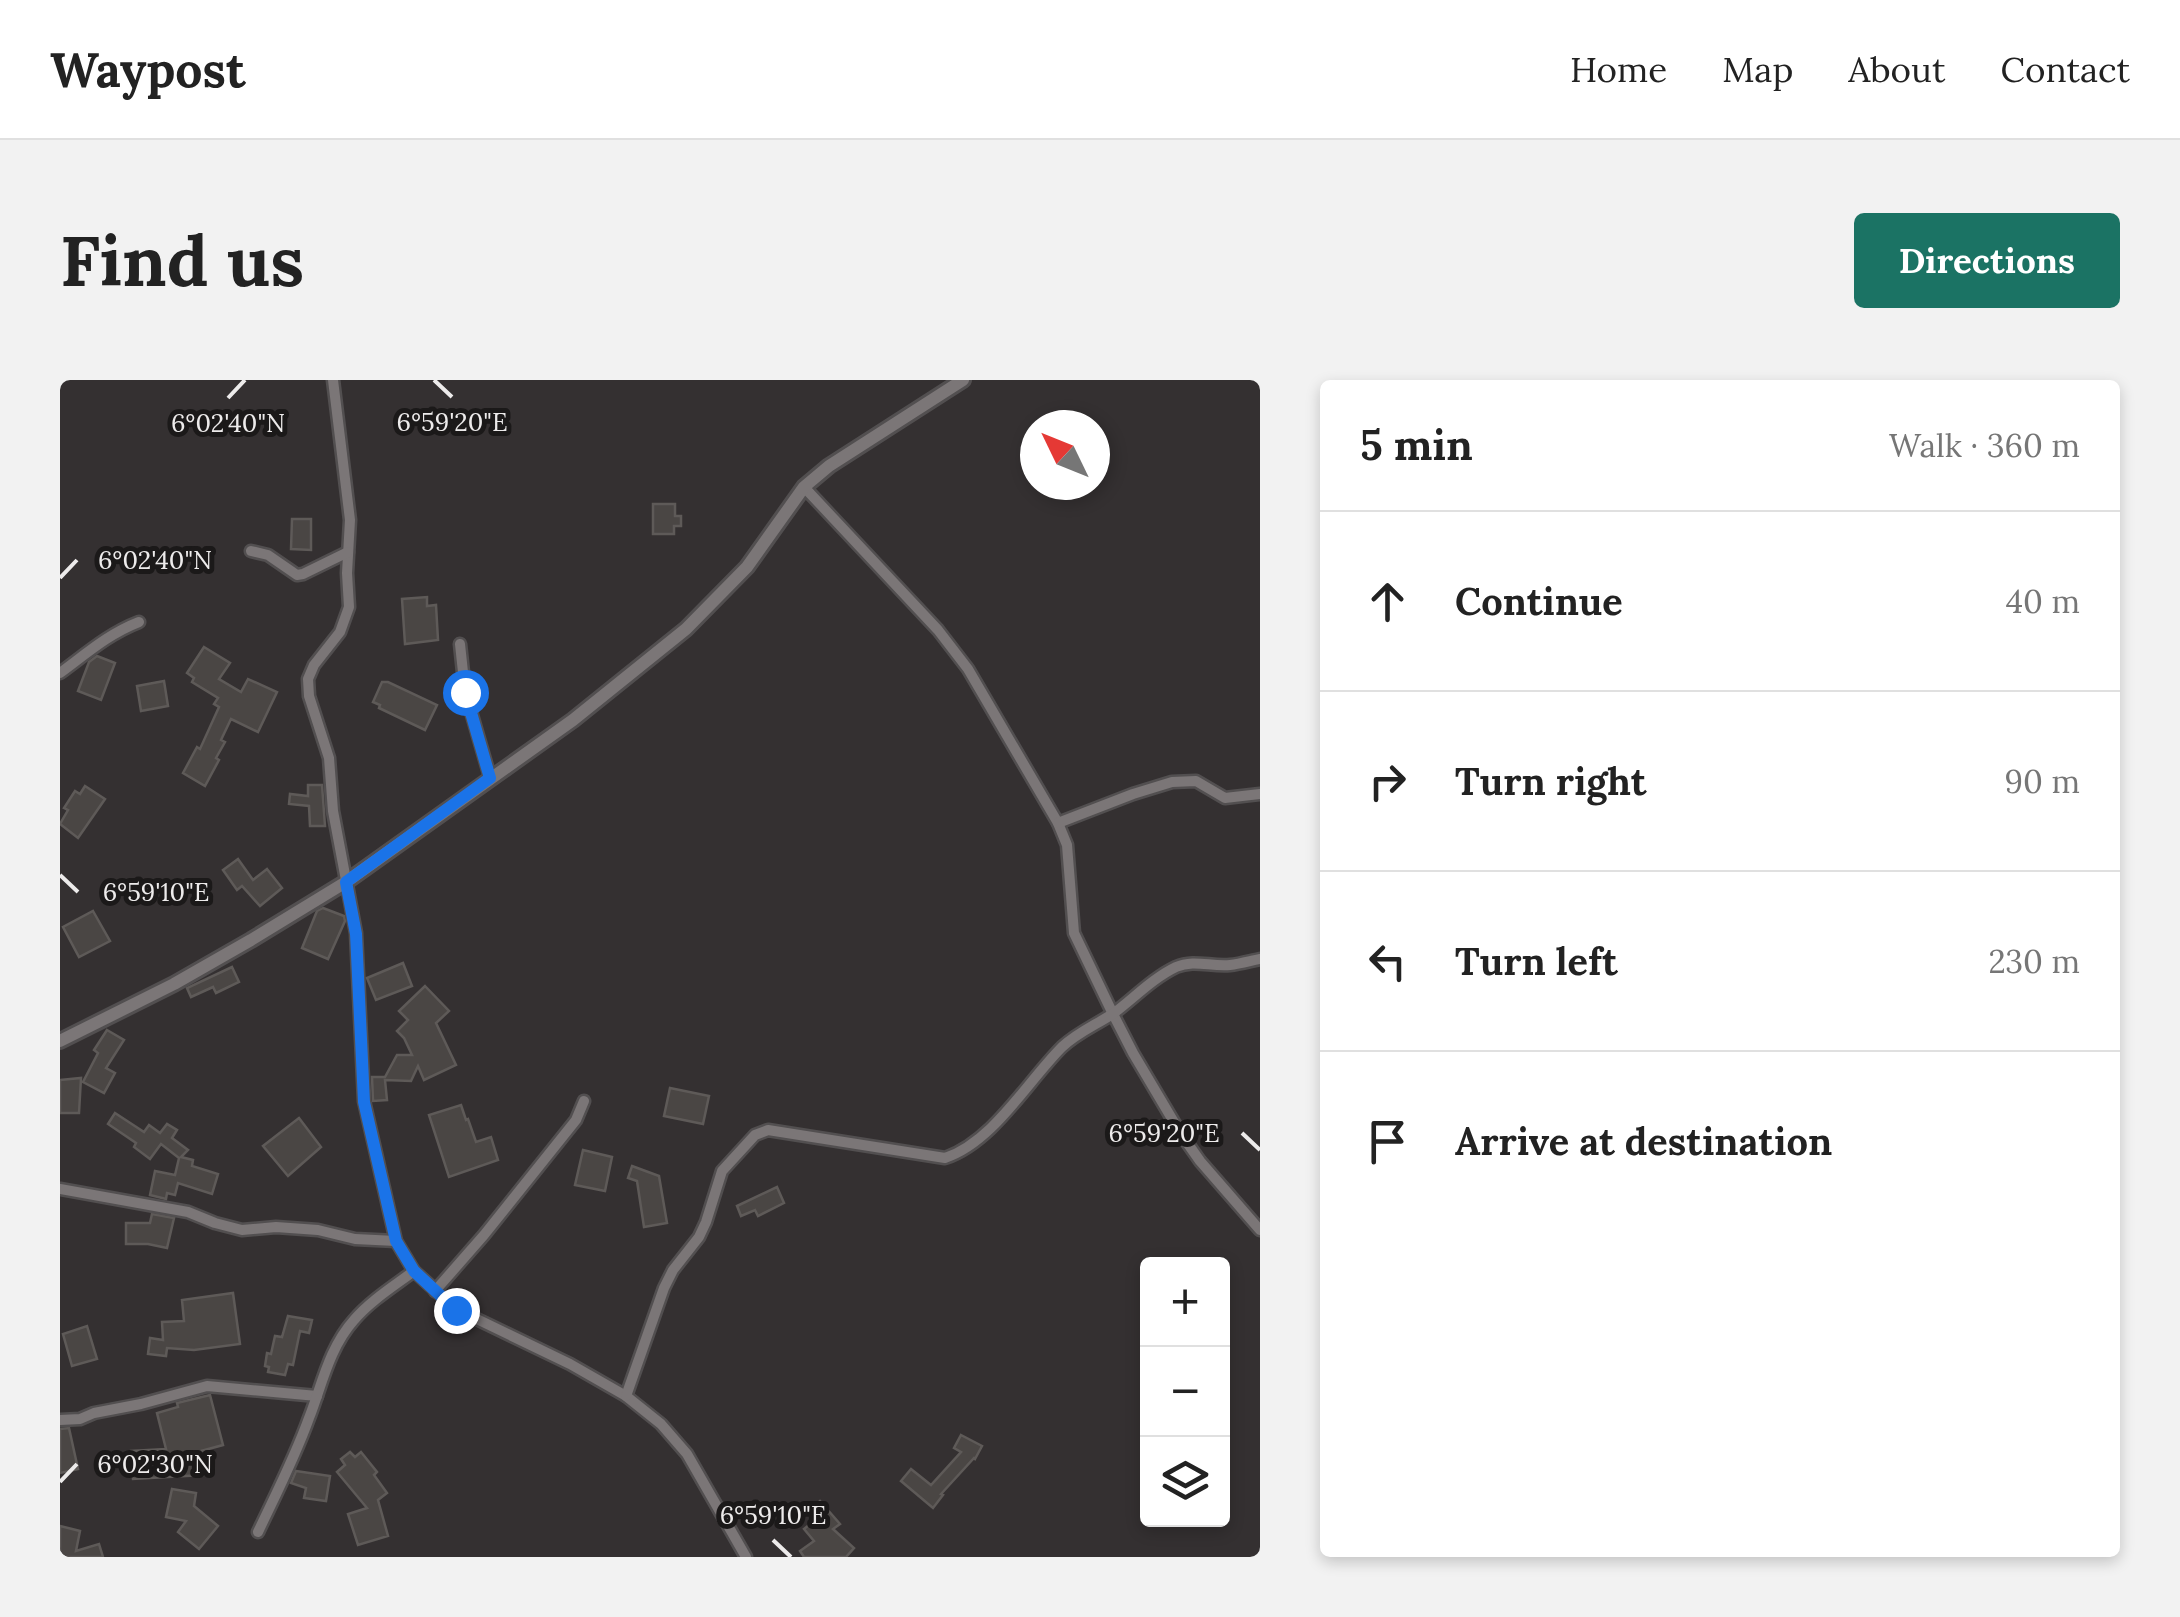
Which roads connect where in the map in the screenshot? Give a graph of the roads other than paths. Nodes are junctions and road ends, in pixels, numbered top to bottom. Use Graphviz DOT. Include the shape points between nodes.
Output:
graph roads {
  1 [pos="333,380"];
  2 [pos="963,380"];
  3 [pos="804,487"];
  4 [pos="251,551"];
  5 [pos="348,552"];
  6 [pos="138,622"];
  7 [pos="460,644"];
  8 [pos="60,673"];
  9 [pos="490,778"];
  10 [pos="1260,794"];
  11 [pos="1058,823"];
  12 [pos="346,882"];
  13 [pos="1260,959"];
  14 [pos="1113,1014"];
  15 [pos="60,1040"];
  16 [pos="584,1100"];
  17 [pos="60,1188"];
  18 [pos="1260,1230"];
  19 [pos="396,1241"];
  20 [pos="414,1271"];
  21 [pos="435,1292"];
  22 [pos="317,1396"];
  23 [pos="626,1396"];
  24 [pos="60,1420"];
  25 [pos="258,1532"];
  26 [pos="746,1557"];
  1 -- 5 [label="street"];
  2 -- 3 [label="street"];
  3 -- 9 [label="street" via="746,568 686,629"];
  3 -- 11 [label="street" via="968,669"];
  4 -- 5 [label="street" via="297,574"];
  5 -- 12 [label="street" via="346,619 308,678 328,758"];
  6 -- 8 [label="street"];
  7 -- 9 [label="street" via="465,692"];
  9 -- 12 [label="street"];
  10 -- 11 [label="street" via="1226,798 1196,781 1172,782"];
  11 -- 14 [label="street" via="1067,845 1074,934"];
  12 -- 15 [label="street" via="174,984"];
  12 -- 19 [label="street" via="356,934 364,1102"];
  13 -- 14 [label="street" via="1177,967"];
  14 -- 18 [label="street" via="1181,1134"];
  14 -- 23 [label="street" via="1076,1034 958,1154 928,1156 768,1130 755,1135 722,1171 699,1237 672,1270"];
  16 -- 21 [label="street" via="576,1120"];
  17 -- 19 [label="street" via="188,1212 242,1230 276,1227"];
  19 -- 20 [label="street"];
  20 -- 21 [label="street"];
  20 -- 22 [label="street" via="355,1318"];
  21 -- 23 [label="street" via="456,1310"];
  22 -- 24 [label="street" via="207,1386"];
  22 -- 25 [label="street"];
  23 -- 26 [label="street" via="687,1454"];
}
